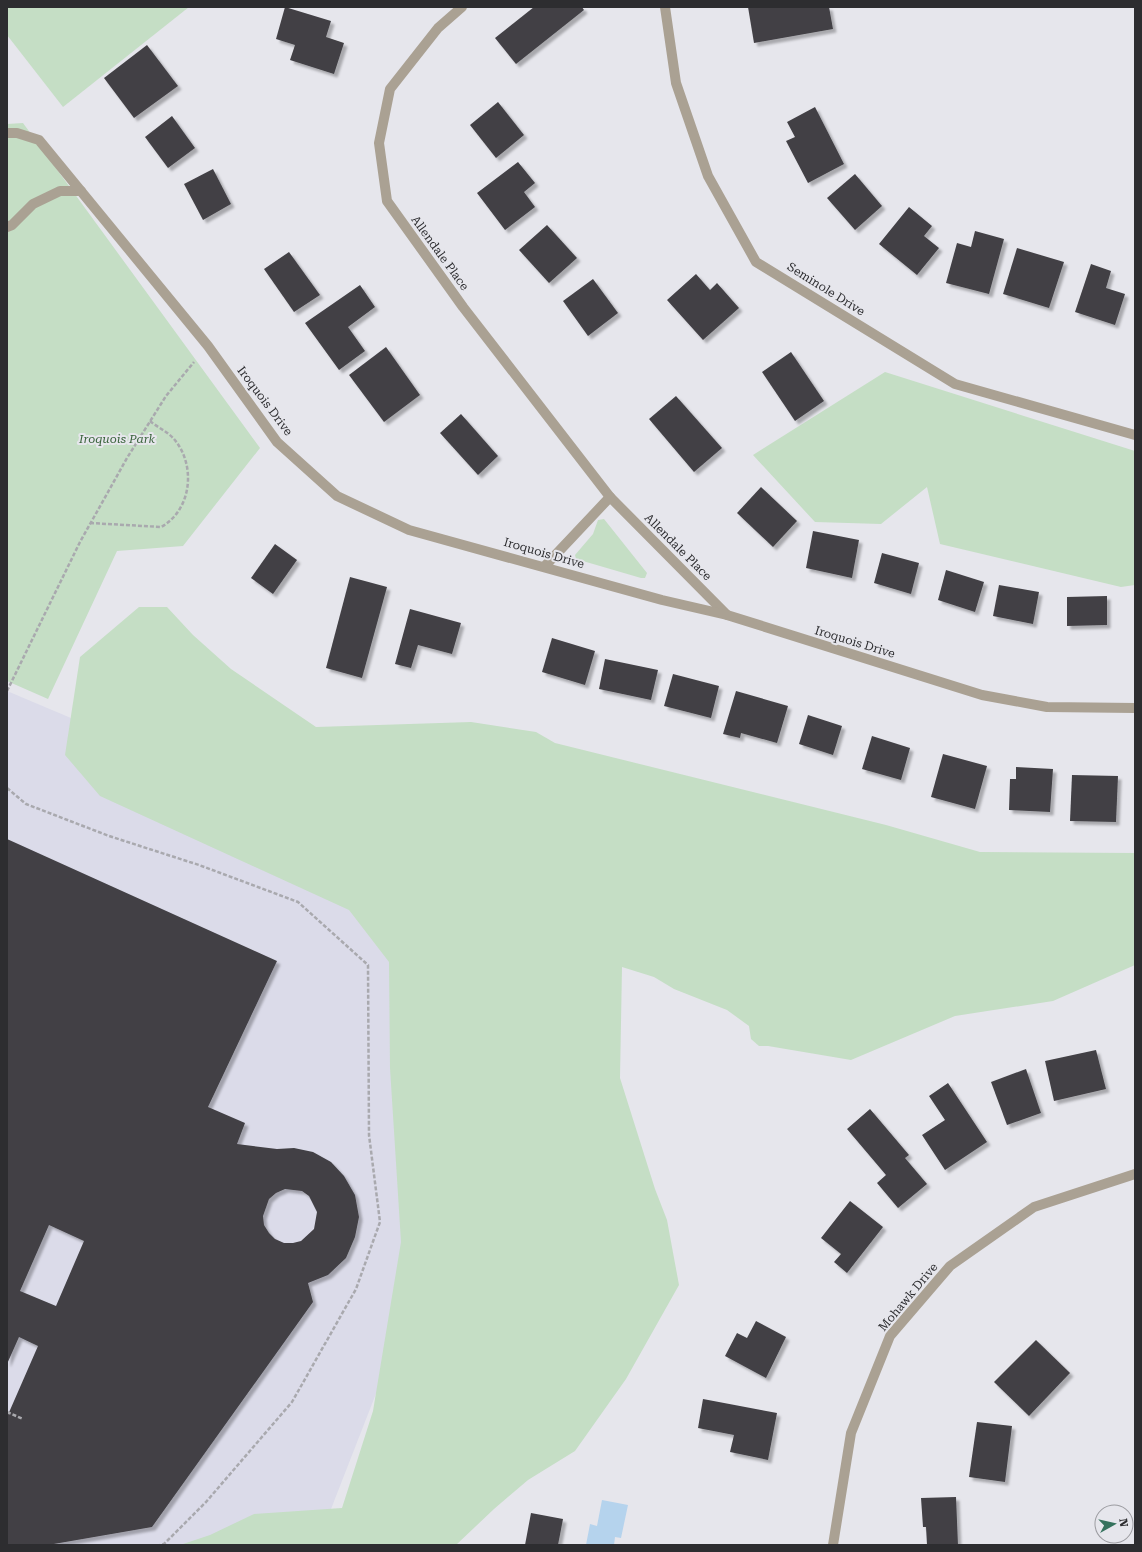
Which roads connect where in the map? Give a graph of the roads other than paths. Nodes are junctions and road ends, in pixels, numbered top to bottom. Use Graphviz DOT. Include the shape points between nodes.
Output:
graph roads {
  1 [pos="462,7"];
  2 [pos="665,7"];
  3 [pos="7,133"];
  4 [pos="81,191"];
  5 [pos="7,227"];
  6 [pos="1135,435"];
  7 [pos="610,497"];
  8 [pos="544,566"];
  9 [pos="727,615"];
  10 [pos="1135,708"];
  11 [pos="1135,1174"];
  12 [pos="833,1545"];
  1 -- 7 [label="street, Allendale Place" via="438,28 390,89 378,143 387,201 463,307"];
  2 -- 6 [label="street, Seminole Drive" via="676,83 708,176 756,262 955,384"];
  3 -- 4 [label="street, Iroquois Drive" via="17,133 39,140"];
  4 -- 5 [label="street" via="60,191 33,204"];
  4 -- 8 [label="street, Iroquois Drive" via="208,346 277,442 337,496 409,530"];
  7 -- 8 [label="street"];
  7 -- 9 [label="street, Allendale Place"];
  8 -- 9 [label="street, Iroquois Drive" via="662,600"];
  9 -- 10 [label="street, Iroquois Drive" via="982,695 1047,707"];
  11 -- 12 [label="street, Mohawk Drive" via="1034,1207 950,1266 890,1336 851,1433"];
}
